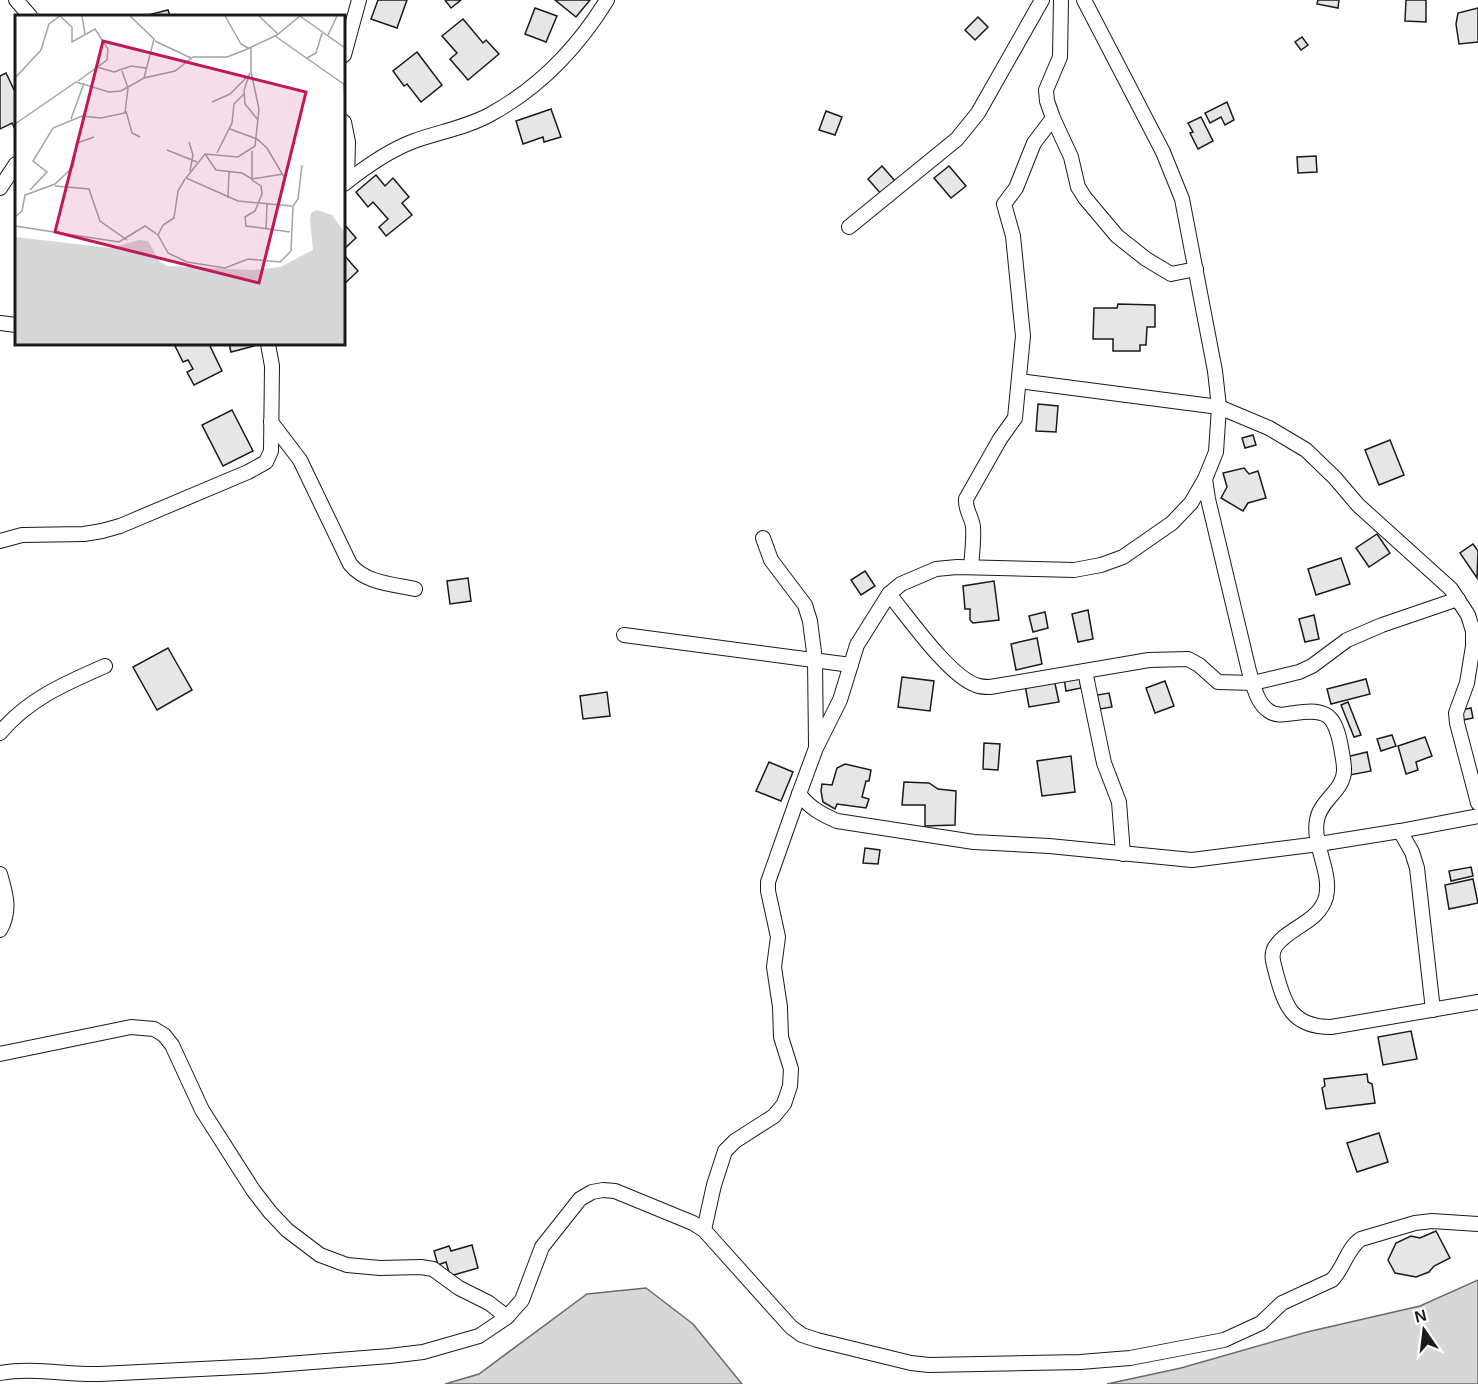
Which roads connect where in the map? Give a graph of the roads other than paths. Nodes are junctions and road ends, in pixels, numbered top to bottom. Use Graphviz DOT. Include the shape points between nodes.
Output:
graph roads {
  1 [pos="16,0"];
  2 [pos="359,0"];
  3 [pos="607,0"];
  4 [pos="1042,0"];
  5 [pos="1061,0"];
  6 [pos="1084,0"];
  7 [pos="29,15"];
  8 [pos="345,51"];
  9 [pos="1053,118"];
  10 [pos="345,127"];
  11 [pos="15,166"];
  12 [pos="345,183"];
  13 [pos="7,186"];
  14 [pos="849,227"];
  15 [pos="1196,269"];
  16 [pos="0,323"];
  17 [pos="15,325"];
  18 [pos="268,345"];
  19 [pos="1019,381"];
  20 [pos="1219,407"];
  21 [pos="271,422"];
  22 [pos="1205,479"];
  23 [pos="763,538"];
  24 [pos="0,541"];
  25 [pos="971,567"];
  26 [pos="415,589"];
  27 [pos="889,594"];
  28 [pos="1458,599"];
  29 [pos="624,635"];
  30 [pos="815,660"];
  31 [pos="851,665"];
  32 [pos="105,666"];
  33 [pos="1085,671"];
  34 [pos="1253,683"];
  35 [pos="0,733"];
  36 [pos="816,748"];
  37 [pos="799,794"];
  38 [pos="1478,803"];
  39 [pos="1478,816"];
  40 [pos="1400,831"];
  41 [pos="1319,844"];
  42 [pos="1123,854"];
  43 [pos="0,873"];
  44 [pos="0,930"];
  45 [pos="1478,1002"];
  46 [pos="1433,1010"];
  47 [pos="0,1053"];
  48 [pos="1478,1224"];
  49 [pos="704,1230"];
  50 [pos="507,1317"];
  51 [pos="0,1373"];
  1 -- 7 [label="street"];
  2 -- 8 [label="street"];
  3 -- 12 [label="street" via="558,65 506,105 490,115 404,146"];
  4 -- 14 [label="street" via="978,113 957,139"];
  5 -- 9 [label="street" via="1060,57 1046,90"];
  6 -- 15 [label="street" via="1174,175"];
  9 -- 15 [label="street" via="1071,157 1078,187 1118,236 1171,274"];
  9 -- 19 [label="street" via="1034,143 1016,188 1004,204 1013,236 1023,336"];
  10 -- 12 [label="street"];
  11 -- 13 [label="street"];
  15 -- 20 [label="street"];
  16 -- 17 [label="street"];
  18 -- 21 [label="street" via="272,366"];
  19 -- 20 [label="street"];
  19 -- 25 [label="street" via="1015,418 966,499 973,532"];
  20 -- 22 [label="street" via="1216,452"];
  20 -- 28 [label="street" via="1269,428 1306,450"];
  21 -- 24 [label="street" via="271,451 266,462 248,472 120,526 84,534 22,535"];
  21 -- 26 [label="street" via="300,460 357,573"];
  22 -- 25 [label="street" via="1191,503 1172,523 1123,557 1074,570"];
  22 -- 34 [label="street"];
  23 -- 30 [label="street" via="771,560 805,605"];
  25 -- 27 [label="street" via="920,574"];
  27 -- 31 [label="street" via="863,634"];
  27 -- 33 [label="street" via="941,657 976,686"];
  28 -- 34 [label="street" via="1347,640 1299,672"];
  28 -- 38 [label="street" via="1468,615 1473,646 1467,682 1456,713"];
  29 -- 30 [label="street"];
  30 -- 31 [label="street"];
  30 -- 36 [label="street"];
  31 -- 36 [label="street" via="840,700"];
  32 -- 35 [label="street" via="43,695 11,719"];
  33 -- 34 [label="street" via="1149,660 1188,659 1218,682"];
  33 -- 42 [label="street" via="1104,763 1119,802"];
  34 -- 41 [label="street" via="1263,707 1270,713 1321,712 1329,716 1338,733 1344,778 1317,820"];
  36 -- 37 [label="street"];
  37 -- 42 [label="street" via="822,815 837,820 974,842"];
  37 -- 49 [label="street" via="768,882 778,937 774,967 781,1036 791,1069 790,1086 784,1104 774,1116 724,1151"];
  39 -- 40 [label="street"];
  40 -- 41 [label="street"];
  40 -- 46 [label="street" via="1417,868"];
  41 -- 42 [label="street" via="1203,860"];
  41 -- 46 [label="street" via="1327,882 1325,898 1309,921 1284,938 1272,955 1288,1008 1294,1016 1320,1027"];
  43 -- 44 [label="street" via="8,911"];
  45 -- 46 [label="street"];
  47 -- 50 [label="street" via="131,1027 154,1029 172,1045 202,1110 270,1212 287,1230 320,1255 347,1265 433,1269"];
  48 -- 49 [label="street" via="1415,1223 1361,1239 1332,1280 1282,1303 1261,1323 1224,1340 1130,1358 954,1365 911,1363 802,1335"];
  49 -- 50 [label="street" via="615,1191 592,1192 580,1199 546,1242 522,1300"];
  50 -- 51 [label="street" via="479,1336 423,1352 390,1356 100,1374 28,1370"];
}
